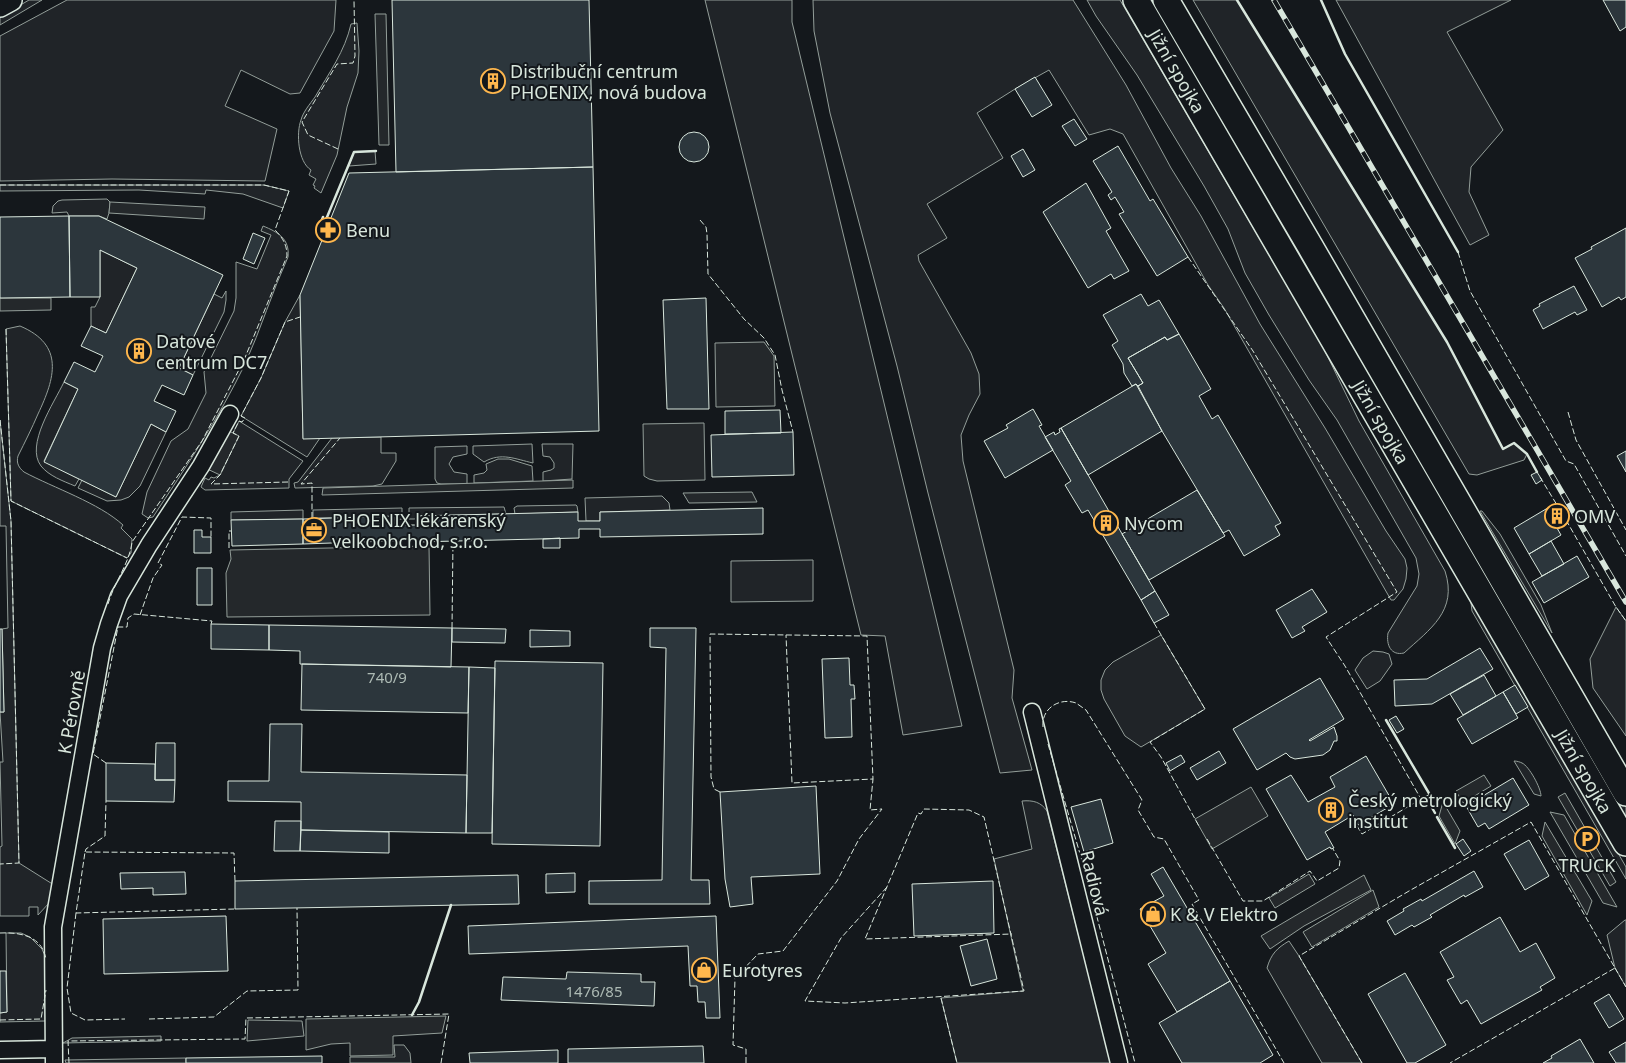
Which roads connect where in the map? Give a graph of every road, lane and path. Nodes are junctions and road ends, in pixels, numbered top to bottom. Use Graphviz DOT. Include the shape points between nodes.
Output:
graph roads {
  1 [pos="11,0"];
  2 [pos="1136,0"];
  3 [pos="1166,0"];
  4 [pos="0,6"];
  5 [pos="230,414"];
  6 [pos="1032,712"];
  7 [pos="1626,793"];
  8 [pos="1626,843"];
  9 [pos="0,1050"];
  10 [pos="54,1056"];
  11 [pos="1119,1063"];
  1 -- 4 [label="main road"];
  2 -- 8 [label="highway, Jižní spojka"];
  3 -- 7 [label="highway, Jižní spojka"];
  5 -- 10 [label="street, K Pérovně" via="119,596 102,648 53,927"];
  6 -- 11 [label="street, Radiová"];
  9 -- 10 [label="street, K Pérovně"];
}
